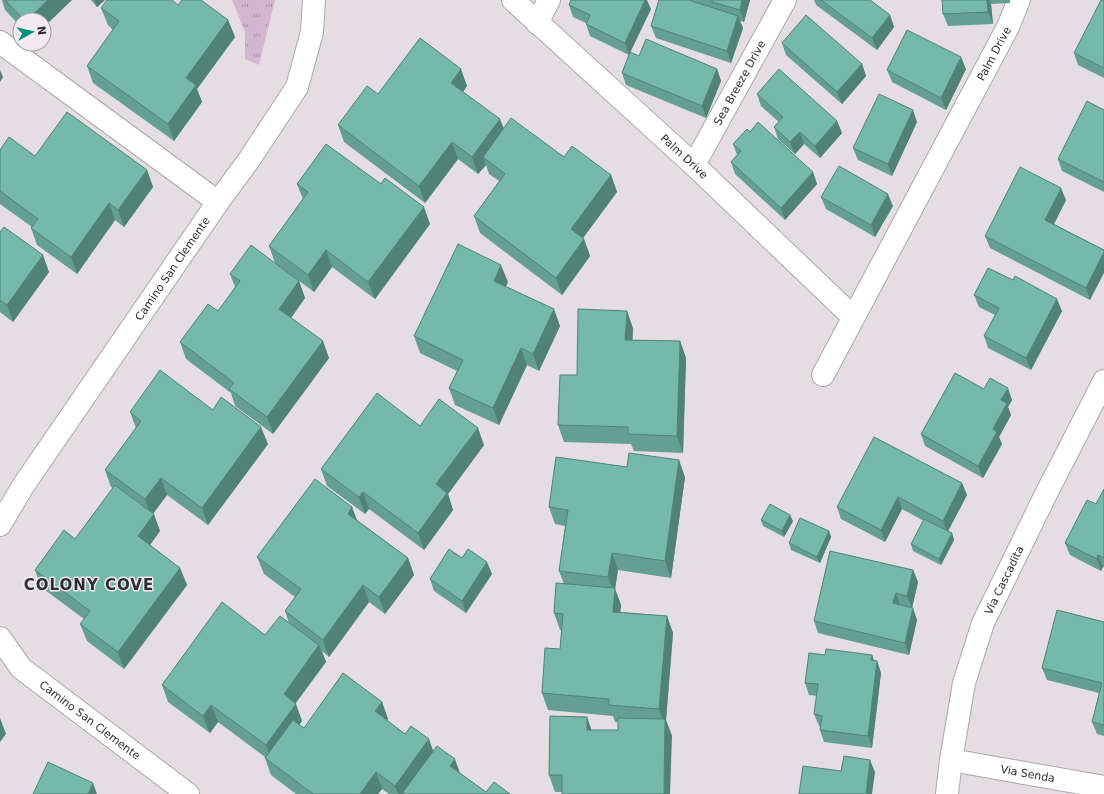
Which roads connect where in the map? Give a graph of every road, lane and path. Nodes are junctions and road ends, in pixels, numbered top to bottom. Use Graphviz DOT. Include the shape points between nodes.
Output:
graph roads {
  1 [pos="314,0"];
  2 [pos="513,0"];
  3 [pos="548,0"];
  4 [pos="785,0"];
  5 [pos="1019,0"];
  6 [pos="537,23"];
  7 [pos="0,42"];
  8 [pos="694,165"];
  9 [pos="218,202"];
  10 [pos="853,318"];
  11 [pos="823,375"];
  12 [pos="1104,381"];
  13 [pos="0,525"];
  14 [pos="0,638"];
  15 [pos="951,760"];
  16 [pos="1104,787"];
  17 [pos="188,794"];
  18 [pos="947,794"];
  1 -- 9 [label="street, Camino San Clemente" via="312,32 298,87"];
  2 -- 6 [label="street, Palm Drive"];
  3 -- 6 [label="street"];
  4 -- 8 [label="street, Sea Breeze Drive"];
  5 -- 10 [label="street, Palm Drive" via="1008,27"];
  6 -- 8 [label="street, Palm Drive"];
  7 -- 9 [label="street"];
  8 -- 10 [label="street, Palm Drive"];
  9 -- 13 [label="street, Camino San Clemente" via="23,486"];
  10 -- 11 [label="street, Palm Drive"];
  12 -- 15 [label="street, Via Cascadita" via="984,623 964,683"];
  14 -- 17 [label="street, Camino San Clemente" via="21,668"];
  15 -- 16 [label="street, Via Senda"];
  15 -- 18 [label="street, Via Cascadita"];
}
